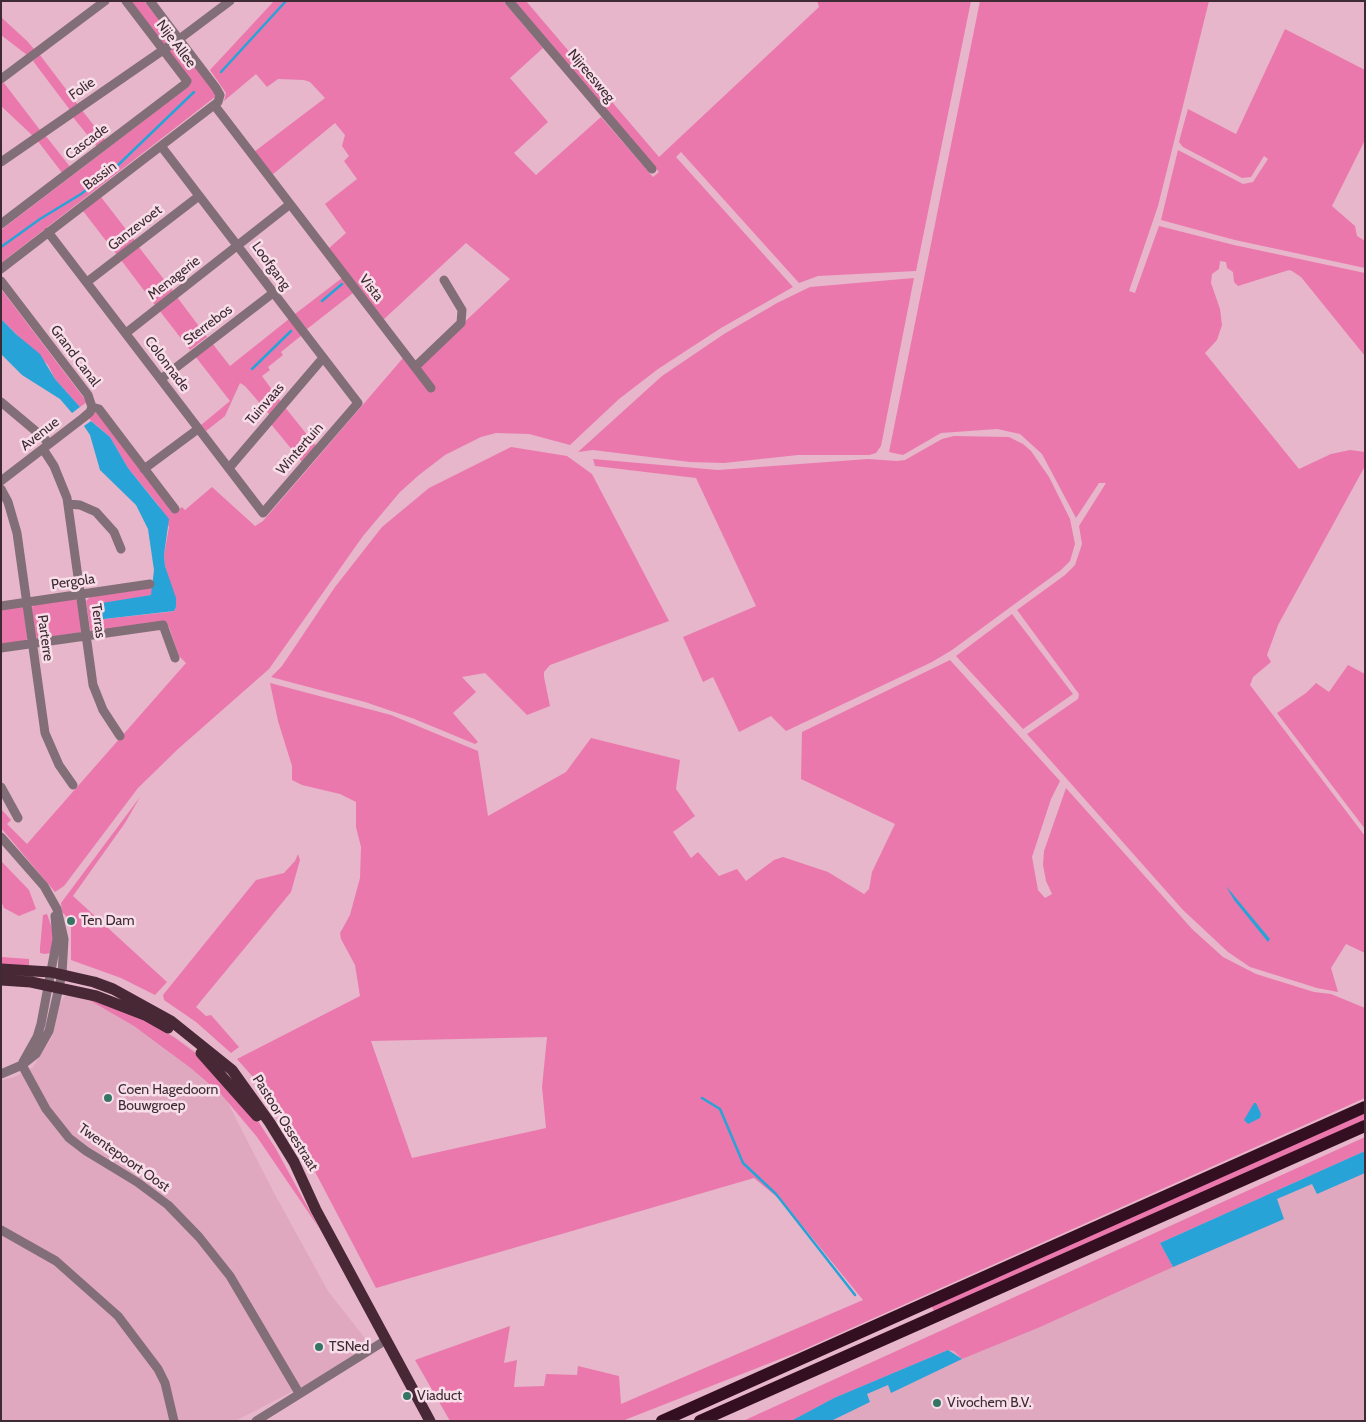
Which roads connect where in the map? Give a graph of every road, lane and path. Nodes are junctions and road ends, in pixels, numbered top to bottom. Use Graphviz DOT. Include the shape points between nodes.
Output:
graph roads {
  1 [pos="105,1"];
  2 [pos="126,1"];
  3 [pos="150,1"];
  4 [pos="230,1"];
  5 [pos="509,1"];
  6 [pos="179,40"];
  7 [pos="163,50"];
  8 [pos="1,80"];
  9 [pos="187,81"];
  10 [pos="215,106"];
  11 [pos="161,146"];
  12 [pos="1,162"];
  13 [pos="652,169"];
  14 [pos="199,196"];
  15 [pos="290,205"];
  16 [pos="1,224"];
  17 [pos="48,232"];
  18 [pos="238,245"];
  19 [pos="1,269"];
  20 [pos="444,280"];
  21 [pos="1,281"];
  22 [pos="87,282"];
  23 [pos="273,293"];
  24 [pos="126,332"];
  25 [pos="323,358"];
  26 [pos="415,367"];
  27 [pos="161,379"];
  28 [pos="431,388"];
  29 [pos="1,402"];
  30 [pos="358,403"];
  31 [pos="92,407"];
  32 [pos="198,429"];
  33 [pos="46,446"];
  34 [pos="229,468"];
  35 [pos="144,469"];
  36 [pos="1,481"];
  37 [pos="1,489"];
  38 [pos="68,504"];
  39 [pos="175,509"];
  40 [pos="263,513"];
  41 [pos="121,549"];
  42 [pos="150,584"];
  43 [pos="81,594"];
  44 [pos="26,602"];
  45 [pos="1,606"];
  46 [pos="87,636"];
  47 [pos="32,644"];
  48 [pos="1,648"];
  49 [pos="175,658"];
  50 [pos="120,736"];
  51 [pos="73,786"];
  52 [pos="1,787"];
  53 [pos="18,818"];
  54 [pos="1,837"];
  55 [pos="1,969"];
  56 [pos="56,973"];
  57 [pos="1,980"];
  58 [pos="53,986"];
  59 [pos="22,1065"];
  60 [pos="1,1074"];
  61 [pos="1365,1107"];
  62 [pos="1365,1126"];
  63 [pos="316,1210"];
  64 [pos="1,1230"];
  65 [pos="386,1340"];
  66 [pos="299,1393"];
  67 [pos="174,1421"];
  68 [pos="256,1421"];
  69 [pos="430,1421"];
  70 [pos="662,1421"];
  71 [pos="700,1421"];
  1 -- 8 [label="street"];
  2 -- 7 [label="street, Nije Allee"];
  3 -- 6 [label="street, Nije Allee"];
  4 -- 6 [label="street, Nije Allee"];
  5 -- 13 [label="street, Nijreesweg"];
  6 -- 7 [label="street, Folie"];
  6 -- 10 [label="street, Nije Allee" via="218,92 220,99"];
  7 -- 9 [label="street, Nije Allee"];
  7 -- 12 [label="street, Folie"];
  9 -- 16 [label="street, Cascade"];
  10 -- 11 [label="street, Bassin"];
  10 -- 15 [label="street, Vista"];
  11 -- 14 [label="street, Loofgang"];
  11 -- 17 [label="street, Bassin"];
  14 -- 18 [label="street, Loofgang"];
  14 -- 22 [label="street, Ganzevoet"];
  15 -- 18 [label="street"];
  15 -- 26 [label="street, Vista"];
  17 -- 19 [label="street, Bassin"];
  17 -- 22 [label="street, Colonnade"];
  18 -- 23 [label="street, Loofgang"];
  18 -- 24 [label="street, Menagerie"];
  20 -- 26 [label="street" via="462,310 461,323"];
  21 -- 31 [label="street, Grand Canal" via="88,395"];
  22 -- 24 [label="street, Colonnade"];
  23 -- 25 [label="street, Loofgang"];
  23 -- 27 [label="street, Sterrebos"];
  24 -- 27 [label="street, Colonnade"];
  25 -- 30 [label="street, Loofgang"];
  25 -- 34 [label="street, Tuinvaas"];
  26 -- 28 [label="street, Vista"];
  27 -- 32 [label="street, Colonnade"];
  29 -- 33 [label="street, Terras" via="44,438"];
  30 -- 40 [label="street, Wintertuin"];
  31 -- 33 [label="street, Avenue" via="90,412"];
  31 -- 35 [label="street, Grand Canal" via="99,409"];
  32 -- 34 [label="street, Colonnade"];
  32 -- 35 [label="street"];
  33 -- 36 [label="street, Avenue"];
  33 -- 38 [label="street, Terras"];
  34 -- 40 [label="street, Colonnade"];
  35 -- 39 [label="street, Grand Canal"];
  37 -- 44 [label="street, Parterre" via="17,532"];
  38 -- 41 [label="street" via="80,504 96,512 114,532"];
  38 -- 43 [label="street, Terras"];
  42 -- 43 [label="street, Pergola"];
  43 -- 44 [label="street, Pergola"];
  43 -- 46 [label="street, Terras"];
  44 -- 45 [label="street, Pergola"];
  44 -- 47 [label="street, Parterre"];
  46 -- 47 [label="street"];
  46 -- 49 [label="street" via="163,625"];
  46 -- 50 [label="street, Terras" via="93,685 103,710"];
  47 -- 48 [label="street"];
  47 -- 51 [label="street, Parterre" via="46,733 59,765"];
  52 -- 53 [label="street"];
  54 -- 56 [label="street" via="44,886 57,909 64,939"];
  55 -- 56 [label="main road, Pastoor Ossestraat"];
  56 -- 58 [label="street"];
  56 -- 63 [label="main road, Pastoor Ossestraat" via="104,986 149,1007 232,1070 281,1140"];
  57 -- 58 [label="main road, Pastoor Ossestraat"];
  58 -- 59 [label="street" via="37,1037"];
  58 -- 63 [label="main road, Pastoor Ossestraat" via="96,996 145,1015 199,1051 251,1108"];
  59 -- 60 [label="street"];
  59 -- 66 [label="street, Twentepoort Oost" via="41,1102 70,1138 168,1205 218,1260"];
  61 -- 70 [label="highway"];
  62 -- 71 [label="highway"];
  63 -- 65 [label="main road, Pastoor Ossestraat"];
  64 -- 67 [label="street" via="56,1261 118,1316 158,1368"];
  65 -- 66 [label="street"];
  65 -- 69 [label="main road, Pastoor Ossestraat"];
  66 -- 68 [label="street"];
}
